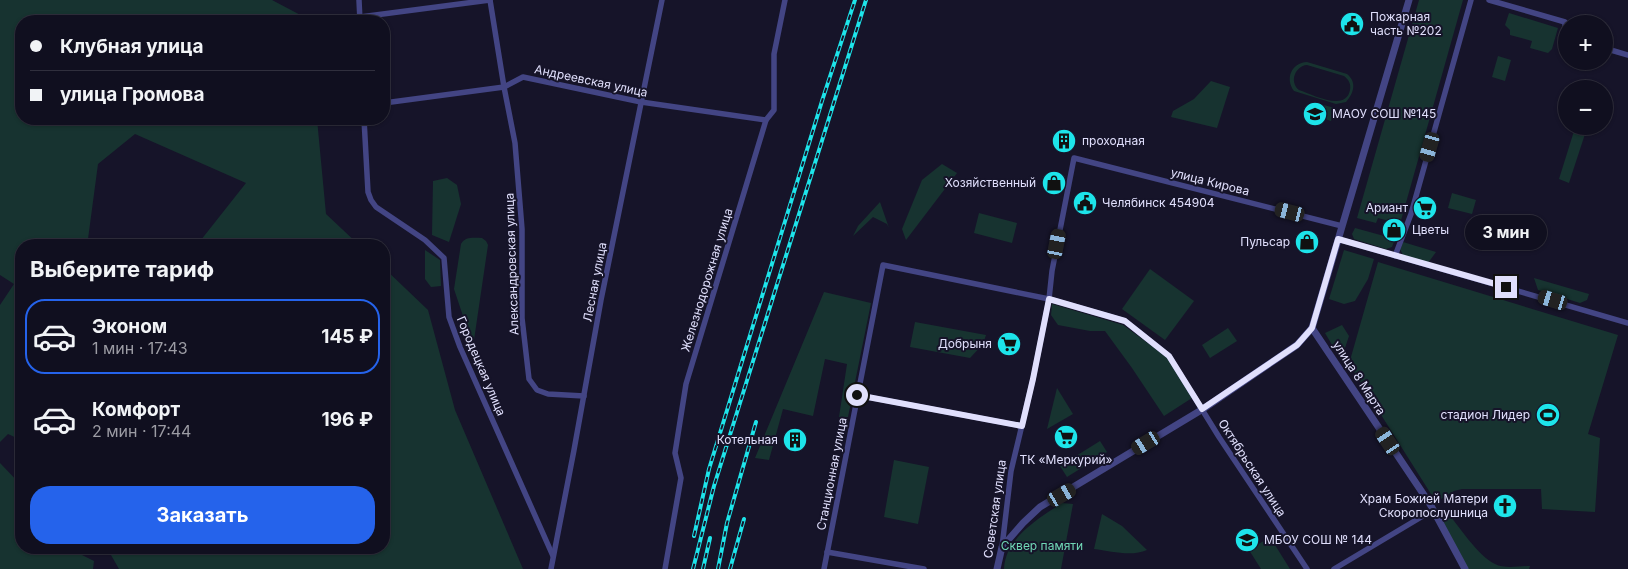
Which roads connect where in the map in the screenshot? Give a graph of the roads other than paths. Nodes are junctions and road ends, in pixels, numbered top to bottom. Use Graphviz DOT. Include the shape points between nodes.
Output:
graph roads {
  1 [pos="359,0"];
  2 [pos="490,0"];
  3 [pos="662,0"];
  4 [pos="785,0"];
  5 [pos="1409,0"];
  6 [pos="1471,0"];
  7 [pos="1489,0"];
  8 [pos="360,15"];
  9 [pos="387,15"];
  10 [pos="1558,20"];
  11 [pos="1613,51"];
  12 [pos="1628,55"];
  13 [pos="504,87"];
  14 [pos="390,102"];
  15 [pos="641,102"];
  16 [pos="766,120"];
  17 [pos="364,125"];
  18 [pos="1074,158"];
  19 [pos="1342,226"];
  20 [pos="1338,239"];
  21 [pos="1395,256"];
  22 [pos="883,265"];
  23 [pos="1049,299"];
  24 [pos="1628,323"];
  25 [pos="1312,328"];
  26 [pos="857,395"];
  27 [pos="584,396"];
  28 [pos="1202,409"];
  29 [pos="1022,426"];
  30 [pos="1433,510"];
  31 [pos="1002,547"];
  32 [pos="827,552"];
  33 [pos="553,556"];
  34 [pos="915,568"];
  35 [pos="551,569"];
  36 [pos="665,569"];
  37 [pos="824,569"];
  38 [pos="924,569"];
  39 [pos="997,569"];
  40 [pos="1307,569"];
  41 [pos="1334,569"];
  42 [pos="1465,569"];
  1 -- 8 [label="street"];
  2 -- 9 [label="street"];
  2 -- 13 [label="street, Александровская улица"];
  3 -- 15 [label="street, Лесная улица"];
  4 -- 16 [label="street, Железнодорожная улица" via="774,54 774,110"];
  5 -- 19 [label="street"];
  6 -- 21 [label="street" via="1411,214"];
  7 -- 10 [label="street"];
  11 -- 12 [label="street"];
  13 -- 14 [label="street, Андреевская улица"];
  13 -- 15 [label="street, Андреевская улица" via="523,77"];
  13 -- 27 [label="street, Александровская улица" via="515,143 522,229 522,318 529,379 538,390 548,394"];
  15 -- 16 [label="street, Андреевская улица"];
  15 -- 27 [label="street, Лесная улица"];
  16 -- 36 [label="street, Железнодорожная улица" via="686,384 675,453 681,478"];
  17 -- 33 [label="street, Городецкая улица" via="371,200 444,258 449,317"];
  18 -- 19 [label="street, улица Кирова"];
  18 -- 23 [label="street, Советская улица"];
  19 -- 20 [label="street"];
  20 -- 21 [label="street"];
  20 -- 25 [label="street"];
  21 -- 24 [label="street"];
  22 -- 23 [label="street, Октябрьская улица"];
  22 -- 26 [label="street, Станционная улица"];
  23 -- 28 [label="street, Октябрьская улица" via="1125,321 1169,356"];
  23 -- 29 [label="street, Советская улица"];
  25 -- 28 [label="street" via="1297,345"];
  25 -- 30 [label="street, улица 8 Марта"];
  26 -- 29 [label="street"];
  26 -- 32 [label="street, Станционная улица"];
  27 -- 33 [label="street, Лесная улица"];
  28 -- 31 [label="street" via="1040,507"];
  28 -- 40 [label="street, Октябрьская улица"];
  29 -- 31 [label="street, Советская улица" via="1009,482"];
  30 -- 41 [label="street"];
  30 -- 42 [label="street, улица 8 Марта"];
  31 -- 39 [label="street, Советская улица"];
  32 -- 34 [label="street"];
  32 -- 37 [label="street, Станционная улица"];
  33 -- 35 [label="street, Лесная улица"];
  34 -- 38 [label="street"];
}
